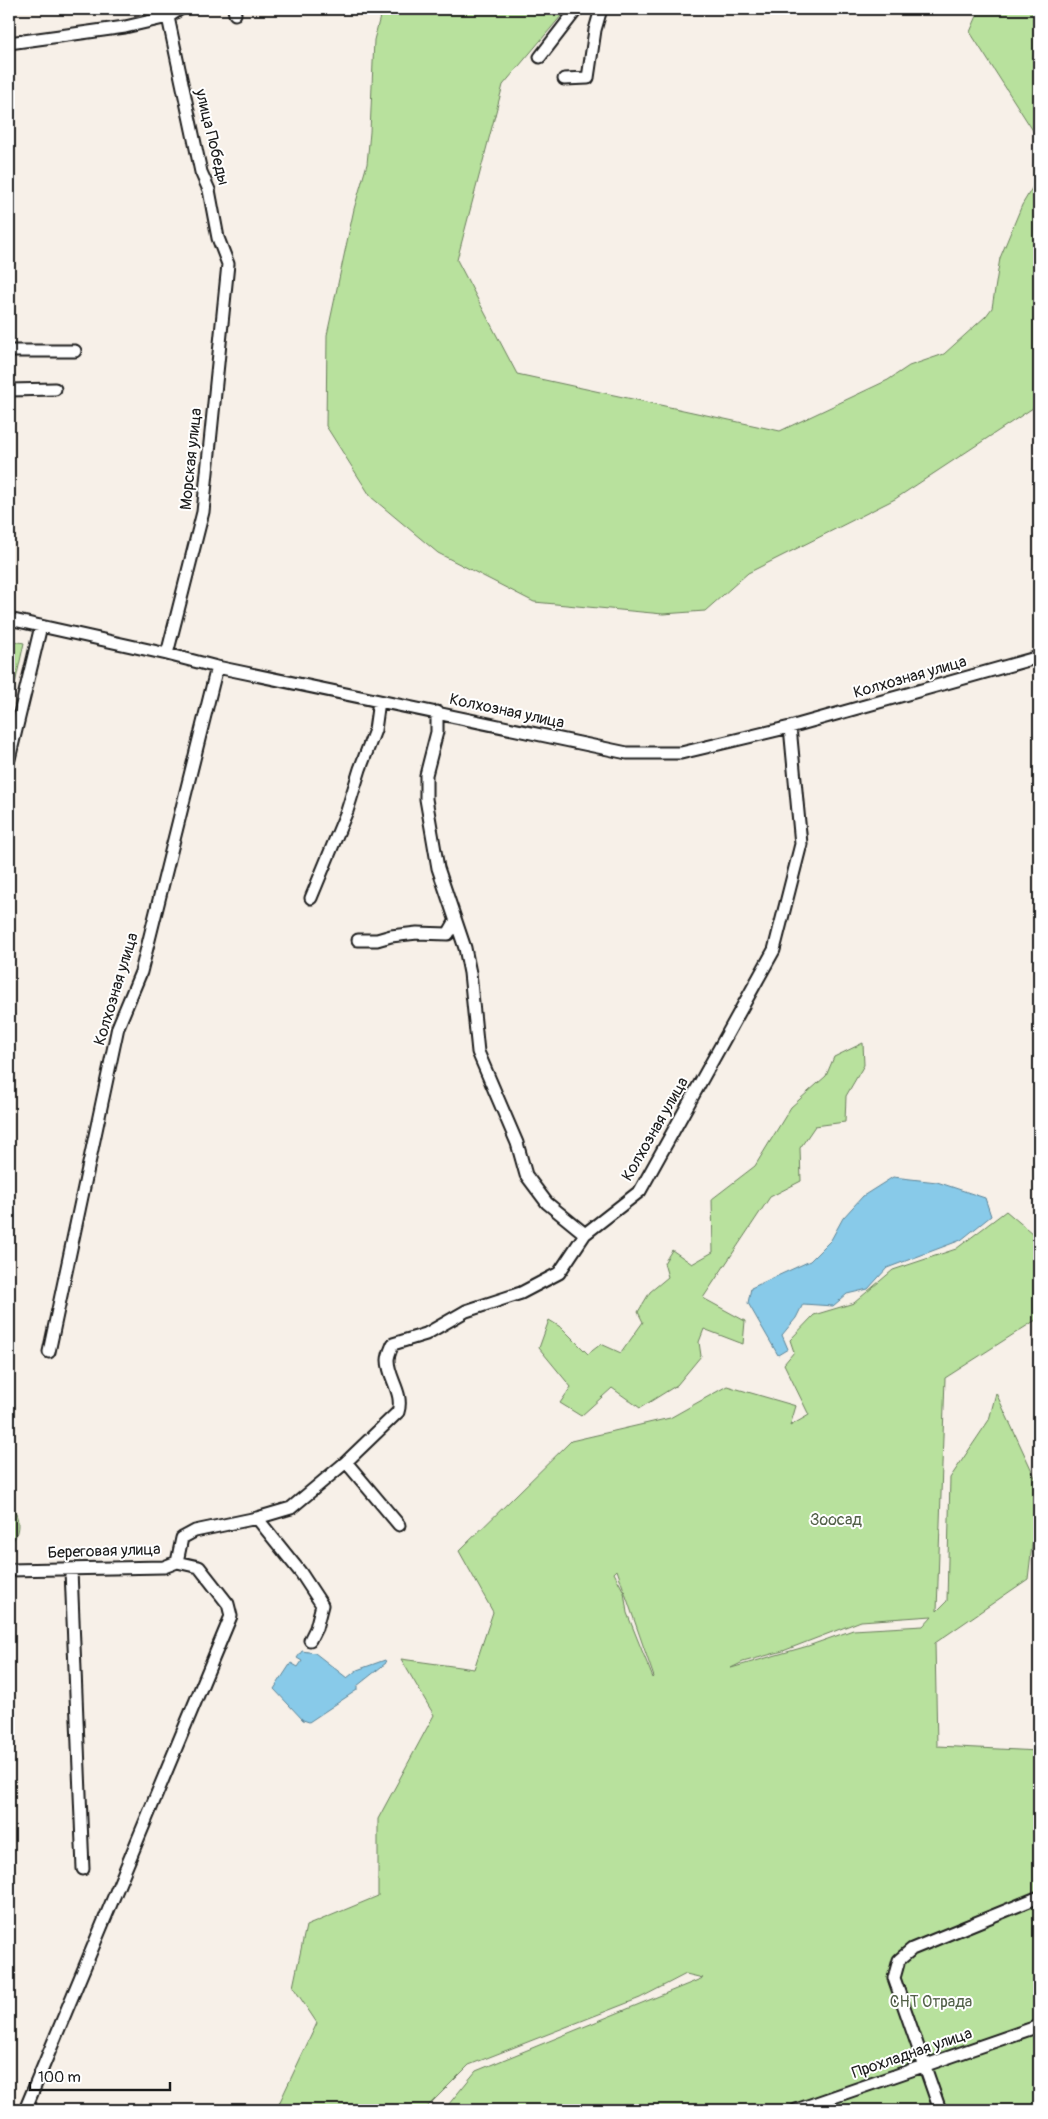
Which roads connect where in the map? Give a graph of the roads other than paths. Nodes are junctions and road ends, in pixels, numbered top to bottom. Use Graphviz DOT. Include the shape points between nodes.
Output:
graph roads {
  1 [pos="180,9"];
  2 [pos="577,9"];
  3 [pos="601,9"];
  4 [pos="168,17"];
  5 [pos="9,43"];
  6 [pos="540,57"];
  7 [pos="564,79"];
  8 [pos="228,264"];
  9 [pos="9,351"];
  10 [pos="75,351"];
  11 [pos="55,389"];
  12 [pos="9,390"];
  13 [pos="9,619"];
  14 [pos="41,626"];
  15 [pos="168,654"];
  16 [pos="1039,657"];
  17 [pos="217,667"];
  18 [pos="379,701"];
  19 [pos="437,712"];
  20 [pos="790,727"];
  21 [pos="9,760"];
  22 [pos="311,898"];
  23 [pos="455,922"];
  24 [pos="358,940"];
  25 [pos="585,1234"];
  26 [pos="49,1352"];
  27 [pos="346,1462"];
  28 [pos="257,1518"];
  29 [pos="399,1525"];
  30 [pos="177,1562"];
  31 [pos="9,1570"];
  32 [pos="71,1570"];
  33 [pos="310,1640"];
  34 [pos="83,1869"];
  35 [pos="1039,1897"];
  36 [pos="1039,2026"];
  37 [pos="924,2066"];
  38 [pos="25,2110"];
  39 [pos="796,2110"];
  40 [pos="940,2110"];
  1 -- 4 [label="street"];
  2 -- 6 [label="street"];
  3 -- 7 [label="street" via="588,78"];
  4 -- 5 [label="street" via="90,33"];
  4 -- 8 [label="street, улица Победы" via="201,172 209,190 218,238"];
  8 -- 15 [label="street, Морская улица" via="203,512"];
  9 -- 10 [label="street"];
  11 -- 12 [label="street"];
  13 -- 14 [label="street, Колхозная улица"];
  14 -- 15 [label="street, Колхозная улица"];
  14 -- 21 [label="street"];
  15 -- 17 [label="street, Колхозная улица"];
  16 -- 20 [label="street, Колхозная улица"];
  17 -- 18 [label="street, Колхозная улица"];
  17 -- 26 [label="street, Колхозная улица" via="141,972 118,1027"];
  18 -- 19 [label="street, Колхозная улица"];
  18 -- 22 [label="street" via="375,730 347,811"];
  19 -- 20 [label="street, Колхозная улица" via="627,753 681,753"];
  19 -- 23 [label="street" via="437,732 426,775 426,799 438,868"];
  20 -- 25 [label="street, Колхозная улица" via="801,844 774,950 640,1192"];
  23 -- 24 [label="street" via="448,934 417,933"];
  23 -- 25 [label="street" via="470,972 478,1052 517,1143 526,1175 547,1203"];
  25 -- 27 [label="street, Колхозная улица" via="559,1273 521,1293 466,1311 426,1334 393,1344 388,1359 399,1396 398,1412"];
  27 -- 28 [label="street, Береговая улица" via="291,1508"];
  27 -- 29 [label="street"];
  28 -- 30 [label="street, Береговая улица" via="195,1531 182,1538"];
  28 -- 33 [label="street" via="322,1605"];
  30 -- 32 [label="street, Береговая улица" via="164,1567"];
  30 -- 38 [label="street" via="199,1567 228,1604 231,1616"];
  31 -- 32 [label="street, Береговая улица"];
  32 -- 34 [label="street"];
  35 -- 37 [label="street" via="912,1950 899,1960 894,1978"];
  36 -- 37 [label="street, Прохладная улица"];
  37 -- 39 [label="street, Прохладная улица"];
  37 -- 40 [label="street"];
}
